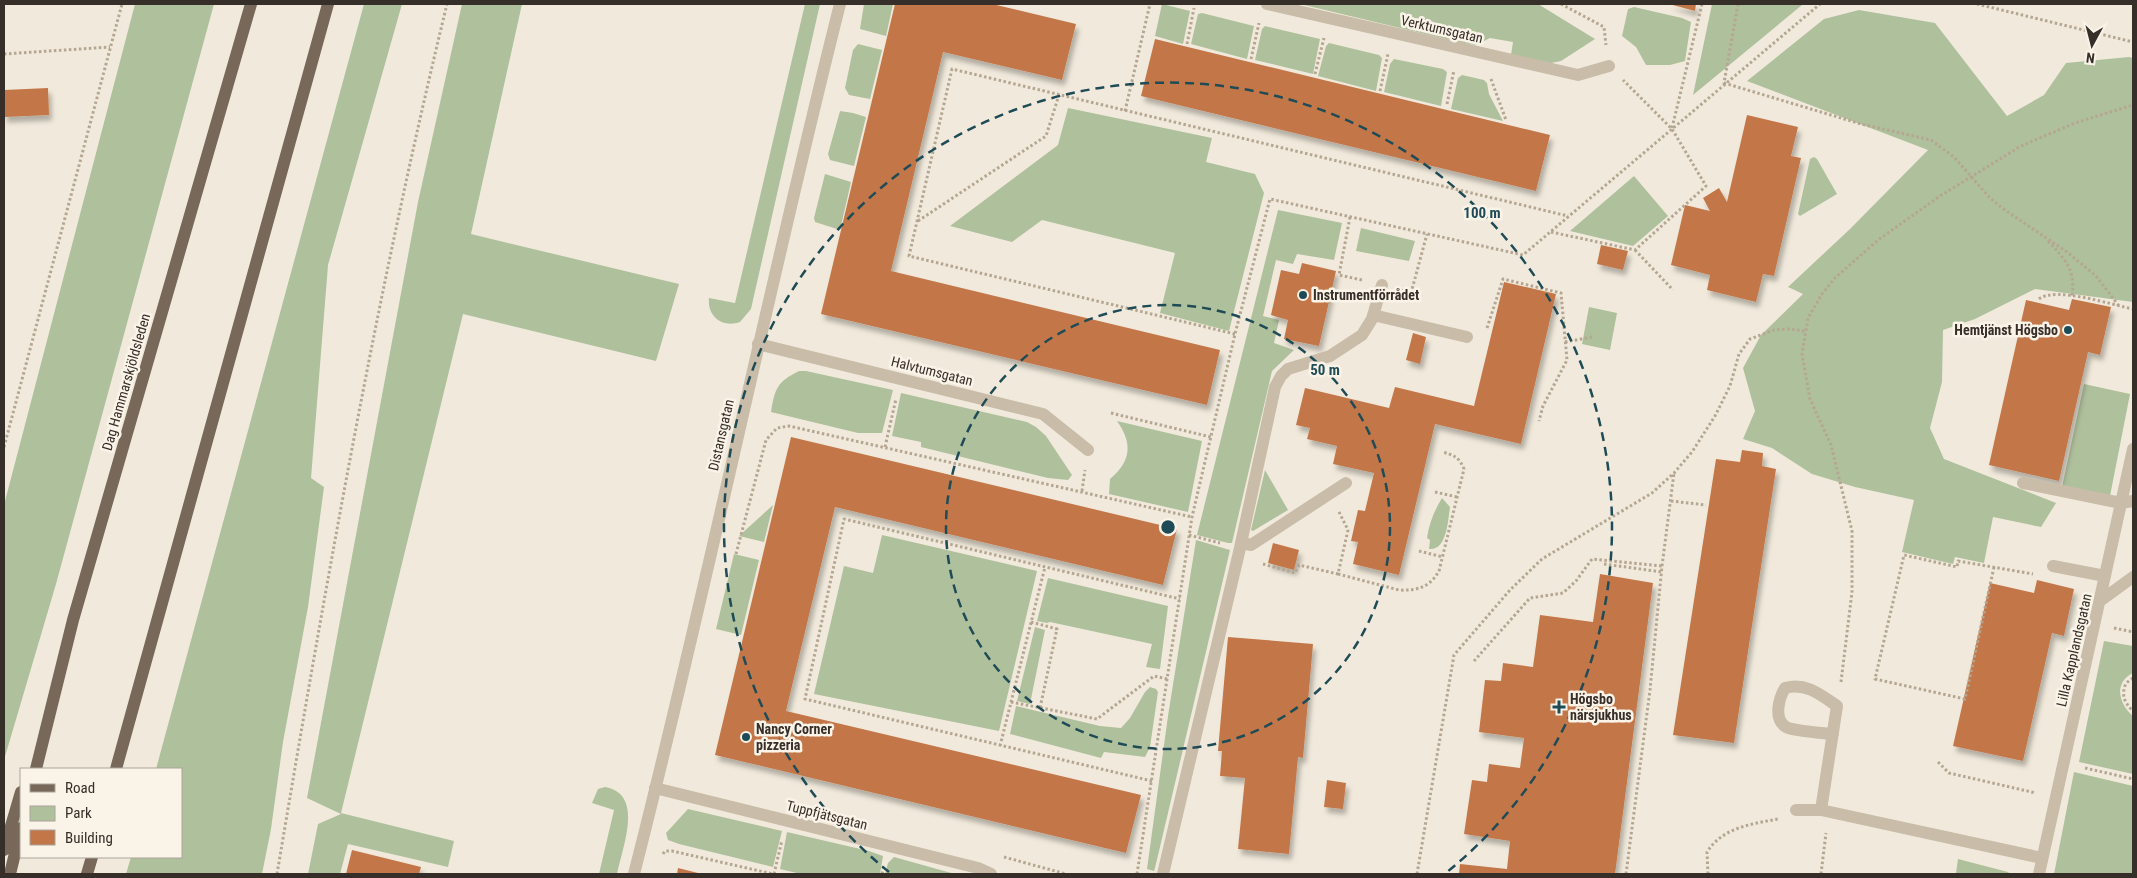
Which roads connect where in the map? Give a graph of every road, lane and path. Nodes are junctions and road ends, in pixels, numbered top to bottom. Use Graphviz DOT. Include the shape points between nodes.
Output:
graph roads {
  1 [pos="122,4"];
  2 [pos="251,4"];
  3 [pos="328,4"];
  4 [pos="447,4"];
  5 [pos="840,4"];
  6 [pos="1150,4"];
  7 [pos="1267,4"];
  8 [pos="1702,4"];
  9 [pos="1738,4"];
  10 [pos="1820,4"];
  11 [pos="1977,4"];
  12 [pos="1194,8"];
  13 [pos="1259,23"];
  14 [pos="1324,38"];
  15 [pos="2133,42"];
  16 [pos="1187,44"];
  17 [pos="111,47"];
  18 [pos="4,54"];
  19 [pos="1388,54"];
  20 [pos="1251,59"];
  21 [pos="1609,66"];
  22 [pos="1454,70"];
  23 [pos="1315,74"];
  24 [pos="1491,79"];
  25 [pos="1724,83"];
  26 [pos="1380,90"];
  27 [pos="1059,95"];
  28 [pos="1447,104"];
  29 [pos="2133,105"];
  30 [pos="1125,111"];
  31 [pos="1506,120"];
  32 [pos="1672,129"];
  33 [pos="1971,176"];
  34 [pos="1569,216"];
  35 [pos="1350,217"];
  36 [pos="917,221"];
  37 [pos="1550,232"];
  38 [pos="1427,234"];
  39 [pos="2044,236"];
  40 [pos="1635,250"];
  41 [pos="1365,281"];
  42 [pos="1382,285"];
  43 [pos="1673,290"];
  44 [pos="2072,296"];
  45 [pos="2039,299"];
  46 [pos="2119,306"];
  47 [pos="2133,309"];
  48 [pos="1373,316"];
  49 [pos="1805,331"];
  50 [pos="1234,334"];
  51 [pos="1467,337"];
  52 [pos="1592,337"];
  53 [pos="1566,342"];
  54 [pos="758,344"];
  55 [pos="901,379"];
  56 [pos="1110,413"];
  57 [pos="1539,421"];
  58 [pos="1211,437"];
  59 [pos="4,447"];
  60 [pos="884,448"];
  61 [pos="2133,449"];
  62 [pos="1088,450"];
  63 [pos="1442,452"];
  64 [pos="1674,473"];
  65 [pos="1346,483"];
  66 [pos="2023,483"];
  67 [pos="1435,492"];
  68 [pos="1329,494"];
  69 [pos="1457,497"];
  70 [pos="1671,501"];
  71 [pos="2127,502"];
  72 [pos="1706,505"];
  73 [pos="1192,517"];
  74 [pos="1189,535"];
  75 [pos="1244,545"];
  76 [pos="1419,551"];
  77 [pos="735,554"];
  78 [pos="1442,557"];
  79 [pos="1604,564"];
  80 [pos="1662,566"];
  81 [pos="2053,566"];
  82 [pos="1045,567"];
  83 [pos="1994,567"];
  84 [pos="1662,572"];
  85 [pos="1338,574"];
  86 [pos="2105,576"];
  87 [pos="2133,577"];
  88 [pos="1180,599"];
  89 [pos="2100,601"];
  90 [pos="73,620"];
  91 [pos="1031,622"];
  92 [pos="1474,661"];
  93 [pos="2133,678"];
  94 [pos="1167,679"];
  95 [pos="1011,702"];
  96 [pos="1837,706"];
  97 [pos="1040,708"];
  98 [pos="2133,711"];
  99 [pos="1833,734"];
  100 [pos="1000,746"];
  101 [pos="1938,762"];
  102 [pos="2064,763"];
  103 [pos="28,768"];
  104 [pos="36,768"];
  105 [pos="116,768"];
  106 [pos="2133,779"];
  107 [pos="1152,781"];
  108 [pos="656,788"];
  109 [pos="20,795"];
  110 [pos="2056,797"];
  111 [pos="1796,810"];
  112 [pos="1824,811"];
  113 [pos="787,820"];
  114 [pos="20,832"];
  115 [pos="4,850"];
  116 [pos="665,851"];
  117 [pos="1000,856"];
  118 [pos="92,858"];
  119 [pos="2042,858"];
  120 [pos="10,874"];
  121 [pos="87,874"];
  122 [pos="277,874"];
  123 [pos="634,874"];
  124 [pos="774,874"];
  125 [pos="991,874"];
  126 [pos="1066,874"];
  127 [pos="1137,874"];
  128 [pos="1163,874"];
  129 [pos="1417,874"];
  130 [pos="1626,874"];
  131 [pos="1708,874"];
  132 [pos="1821,874"];
  133 [pos="2038,874"];
  1 -- 17 [label="path"];
  2 -- 90 [label="main road, Dag Hammarskjöldsleden"];
  3 -- 105 [label="main road"];
  4 -- 122 [label="path" via="381,298 334,542"];
  5 -- 54 [label="street, Distansgatan"];
  6 -- 30 [label="path"];
  7 -- 21 [label="street, Verktumsgatan" via="1578,75"];
  8 -- 32 [label="path"];
  9 -- 25 [label="path"];
  10 -- 25 [label="path"];
  11 -- 15 [label="path"];
  12 -- 16 [label="path"];
  13 -- 20 [label="path"];
  14 -- 23 [label="path"];
  17 -- 18 [label="path"];
  17 -- 59 [label="path"];
  19 -- 26 [label="path"];
  22 -- 28 [label="path"];
  24 -- 31 [label="path"];
  25 -- 32 [label="path"];
  25 -- 33 [label="path" via="1861,124 1931,140 1954,157"];
  27 -- 30 [label="path"];
  27 -- 36 [label="path" via="1046,136"];
  27 -- 36 [label="path" via="952,69"];
  29 -- 33 [label="path" via="2075,122 2021,146"];
  30 -- 34 [label="path"];
  32 -- 34 [label="path"];
  32 -- 40 [label="path" via="1706,186"];
  33 -- 39 [label="path" via="2002,208"];
  33 -- 49 [label="path" via="1878,240 1835,278 1808,318"];
  34 -- 37 [label="path"];
  35 -- 38 [label="path"];
  35 -- 41 [label="path" via="1339,275"];
  35 -- 50 [label="path" via="1270,199"];
  36 -- 50 [label="path" via="909,256"];
  37 -- 38 [label="path" via="1523,255"];
  37 -- 40 [label="path"];
  38 -- 42 [label="path" via="1411,293"];
  39 -- 44 [label="path" via="2069,266 2074,282"];
  39 -- 46 [label="path" via="2096,276"];
  40 -- 43 [label="path"];
  42 -- 48 [label="street"];
  44 -- 45 [label="path" via="2048,294"];
  44 -- 46 [label="path"];
  46 -- 47 [label="path"];
  48 -- 51 [label="street"];
  48 -- 75 [label="street" via="1362,335 1349,344 1330,356 1288,369 1281,376 1275,387"];
  49 -- 64 [label="path" via="1774,330 1750,339 1740,354 1730,386 1715,416"];
  49 -- 96 [label="path" via="1802,354 1810,399 1831,444 1852,531 1852,592"];
  50 -- 58 [label="path"];
  51 -- 53 [label="path" via="1483,342 1503,279 1561,293"];
  52 -- 53 [label="path"];
  53 -- 57 [label="path" via="1567,360 1543,406"];
  54 -- 55 [label="street, Halvtumsgatan"];
  54 -- 108 [label="street, Distansgatan"];
  55 -- 60 [label="path"];
  55 -- 62 [label="street, Halvtumsgatan" via="1043,414"];
  56 -- 58 [label="path"];
  58 -- 73 [label="path"];
  60 -- 73 [label="path"];
  60 -- 77 [label="path" via="789,426 777,428 766,440"];
  61 -- 71 [label="street, Lilla Kapplandsgatan"];
  63 -- 69 [label="path" via="1454,454 1464,469"];
  64 -- 70 [label="path"];
  64 -- 129 [label="path" via="1652,493 1542,559 1510,590 1454,656"];
  65 -- 68 [label="street"];
  66 -- 71 [label="street"];
  67 -- 69 [label="path"];
  68 -- 75 [label="street"];
  68 -- 85 [label="path" via="1348,530"];
  69 -- 78 [label="path"];
  70 -- 72 [label="path"];
  70 -- 80 [label="path"];
  71 -- 86 [label="street, Lilla Kapplandsgatan"];
  73 -- 74 [label="path"];
  74 -- 75 [label="path"];
  74 -- 88 [label="path"];
  75 -- 85 [label="path" via="1262,564 1295,573 1299,565"];
  75 -- 128 [label="street"];
  76 -- 78 [label="path"];
  78 -- 85 [label="path" via="1435,578 1419,589 1399,590"];
  79 -- 84 [label="path"];
  80 -- 84 [label="path"];
  80 -- 92 [label="path" via="1592,559 1563,593 1530,598"];
  81 -- 83 [label="path" via="2050,574 2042,576"];
  81 -- 86 [label="street"];
  82 -- 88 [label="path"];
  82 -- 91 [label="path"];
  82 -- 100 [label="path" via="844,519 805,699"];
  83 -- 83 [label="path" via="1965,699 1875,679 1904,555 1957,567 1958,561"];
  84 -- 130 [label="path"];
  86 -- 89 [label="street, Lilla Kapplandsgatan"];
  87 -- 89 [label="street"];
  88 -- 94 [label="path"];
  89 -- 102 [label="street, Lilla Kapplandsgatan"];
  90 -- 103 [label="main road"];
  90 -- 104 [label="main road, Dag Hammarskjöldsleden"];
  91 -- 95 [label="path"];
  91 -- 97 [label="path" via="1057,629"];
  93 -- 98 [label="path" via="2126,683 2123,696"];
  94 -- 97 [label="path" via="1154,676 1097,719"];
  94 -- 107 [label="path"];
  95 -- 97 [label="path"];
  95 -- 100 [label="path"];
  96 -- 99 [label="street"];
  96 -- 99 [label="street" via="1807,687 1794,685 1785,688 1778,708 1780,720 1787,727"];
  99 -- 112 [label="street"];
  100 -- 107 [label="path"];
  101 -- 110 [label="path" via="1948,772"];
  102 -- 106 [label="path"];
  102 -- 110 [label="street, Lilla Kapplandsgatan"];
  107 -- 127 [label="path"];
  108 -- 113 [label="street, Tuppfjätsgatan"];
  108 -- 123 [label="street, Distansgatan"];
  109 -- 115 [label="main road"];
  110 -- 119 [label="street, Lilla Kapplandsgatan"];
  111 -- 112 [label="street"];
  111 -- 131 [label="path" via="1777,820 1736,828 1716,841 1707,852"];
  112 -- 119 [label="street"];
  112 -- 132 [label="path" via="1826,843"];
  113 -- 124 [label="path"];
  113 -- 125 [label="street, Tuppfjätsgatan"];
  114 -- 120 [label="main road"];
  116 -- 124 [label="path"];
  117 -- 126 [label="path"];
  118 -- 121 [label="main road"];
  119 -- 133 [label="street, Lilla Kapplandsgatan"];
}
